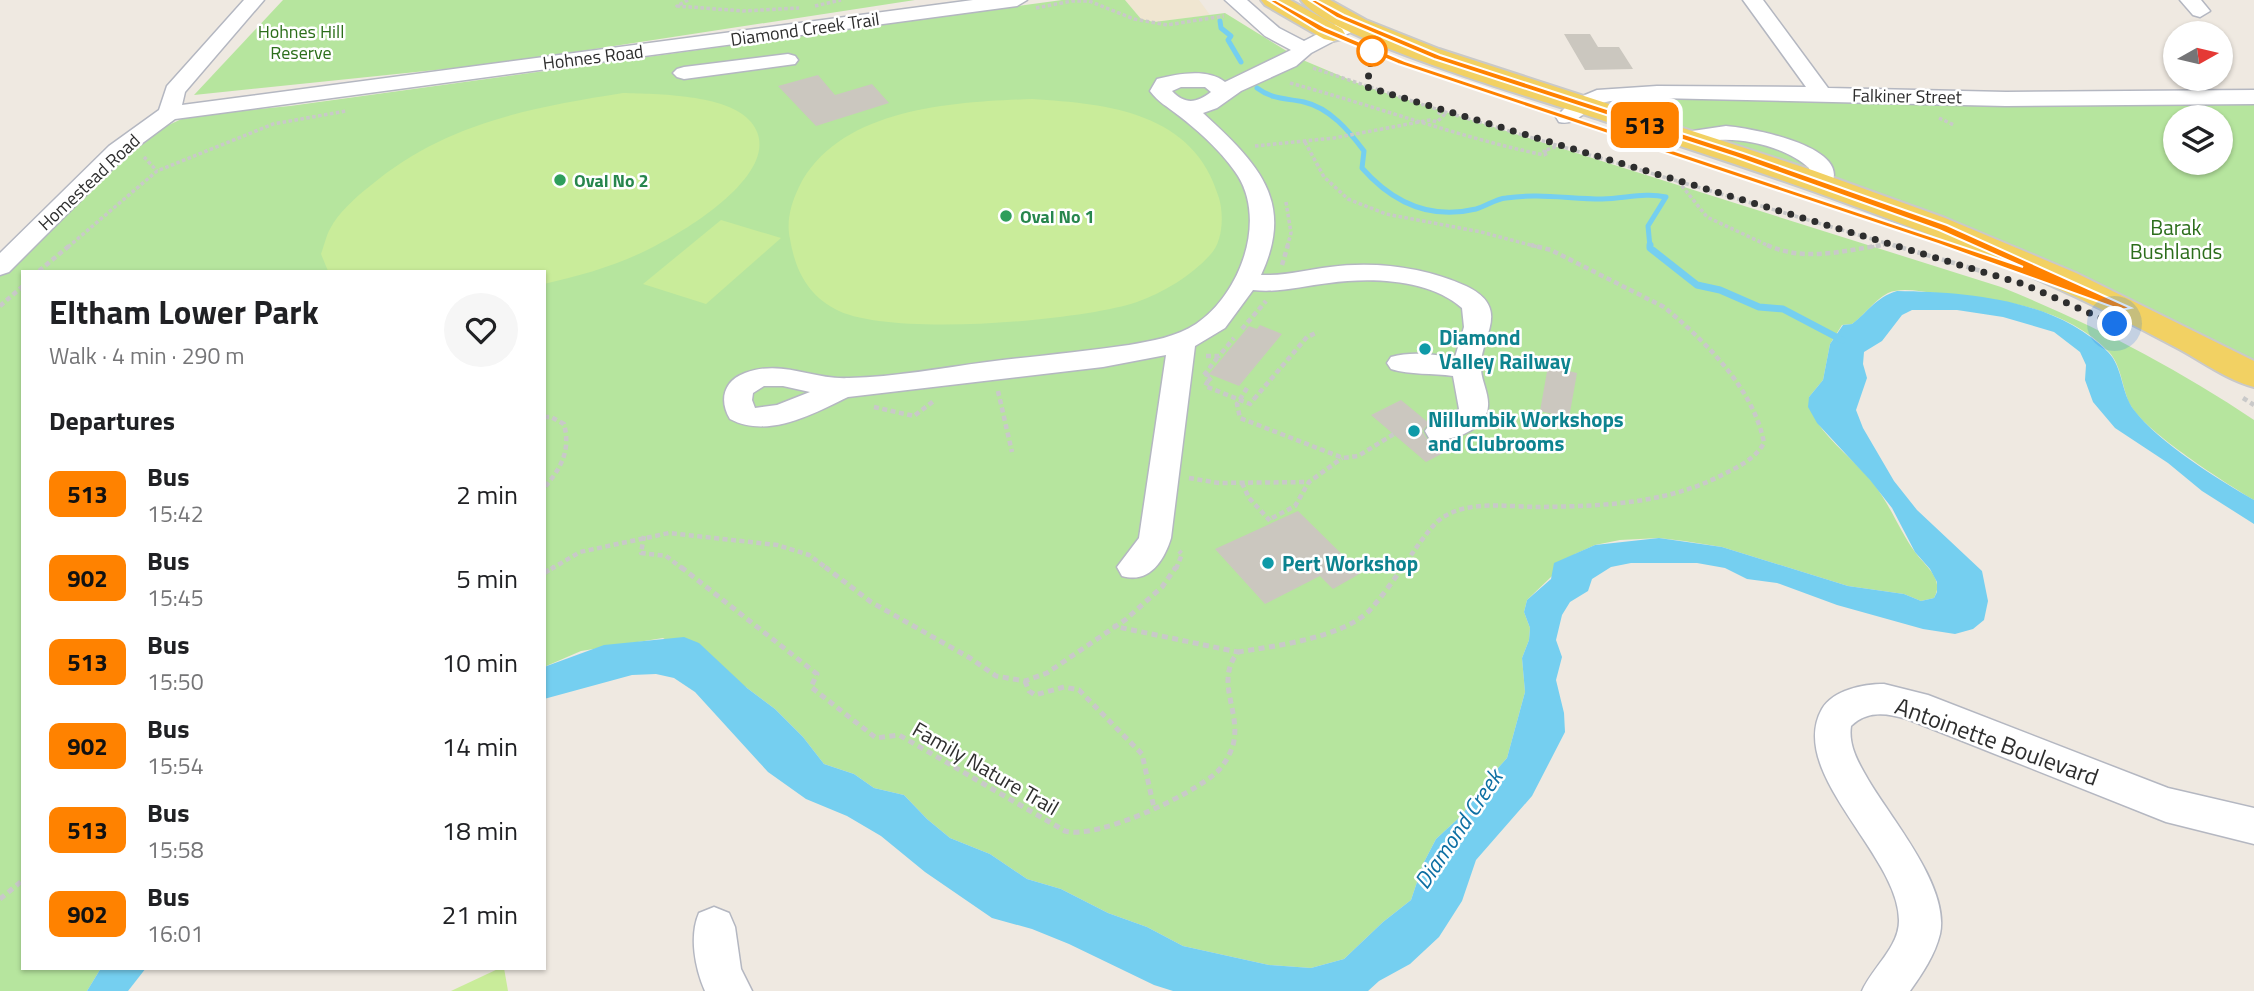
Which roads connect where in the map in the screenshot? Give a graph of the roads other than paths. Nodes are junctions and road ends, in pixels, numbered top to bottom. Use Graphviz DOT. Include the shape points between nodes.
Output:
graph roads {
  1 [pos="254,0"];
  2 [pos="1235,0"];
  3 [pos="1273,0"];
  4 [pos="1313,0"];
  5 [pos="1754,0"];
  6 [pos="1026,4"];
  7 [pos="1337,25"];
  8 [pos="1298,54"];
  9 [pos="684,73"];
  10 [pos="750,87"];
  11 [pos="1214,93"];
  12 [pos="1822,94"];
  13 [pos="2254,97"];
  14 [pos="1184,108"];
  15 [pos="169,113"];
  16 [pos="1568,124"];
  17 [pos="1212,131"];
  18 [pos="1821,183"];
  19 [pos="1783,189"];
  20 [pos="0,267"];
  21 [pos="1245,281"];
  22 [pos="2126,308"];
  23 [pos="1189,359"];
  24 [pos="1401,363"];
  25 [pos="1466,368"];
  26 [pos="2243,384"];
  27 [pos="843,388"];
  28 [pos="1440,431"];
  29 [pos="1134,567"];
  30 [pos="2254,826"];
  31 [pos="714,927"];
  32 [pos="730,991"];
  33 [pos="1884,991"];
  1 -- 15 [label="street, Homestead Road" via="175,91"];
  2 -- 8 [label="street"];
  3 -- 7 [label="main road"];
  4 -- 7 [label="main road"];
  5 -- 12 [label="street"];
  6 -- 15 [label="street, Hohnes Road"];
  7 -- 8 [label="street"];
  7 -- 16 [label="main road" via="1401,62"];
  8 -- 11 [label="street"];
  9 -- 10 [label="street" via="788,60"];
  11 -- 14 [label="street"];
  11 -- 14 [label="street" via="1181,81 1165,84 1161,91 1167,102"];
  11 -- 17 [label="street" via="1207,118"];
  12 -- 13 [label="street, Falkiner Street" via="2006,99"];
  12 -- 16 [label="street, Falkiner Street" via="1624,93 1597,97"];
  14 -- 17 [label="street"];
  15 -- 20 [label="street, Homestead Road" via="117,151"];
  16 -- 18 [label="main road" via="1687,138"];
  16 -- 19 [label="main road"];
  17 -- 21 [label="street" via="1243,163 1261,197 1262,240"];
  18 -- 19 [label="main road"];
  18 -- 22 [label="main road" via="1943,228"];
  19 -- 22 [label="main road"];
  21 -- 23 [label="street" via="1217,321 1196,336"];
  21 -- 25 [label="street" via="1273,285 1332,275 1382,274 1418,279 1463,295 1475,306 1478,318"];
  22 -- 26 [label="main road"];
  23 -- 27 [label="street" via="1124,354"];
  23 -- 29 [label="street" via="1151,550"];
  24 -- 25 [label="street"];
  25 -- 28 [label="street" via="1474,412"];
  30 -- 33 [label="street, Antoinette Boulevard" via="2166,805 1915,706 1876,698 1860,702 1837,715 1832,728 1835,755 1905,871 1921,924 1911,953"];
  31 -- 32 [label="street" via="720,976"];
}
